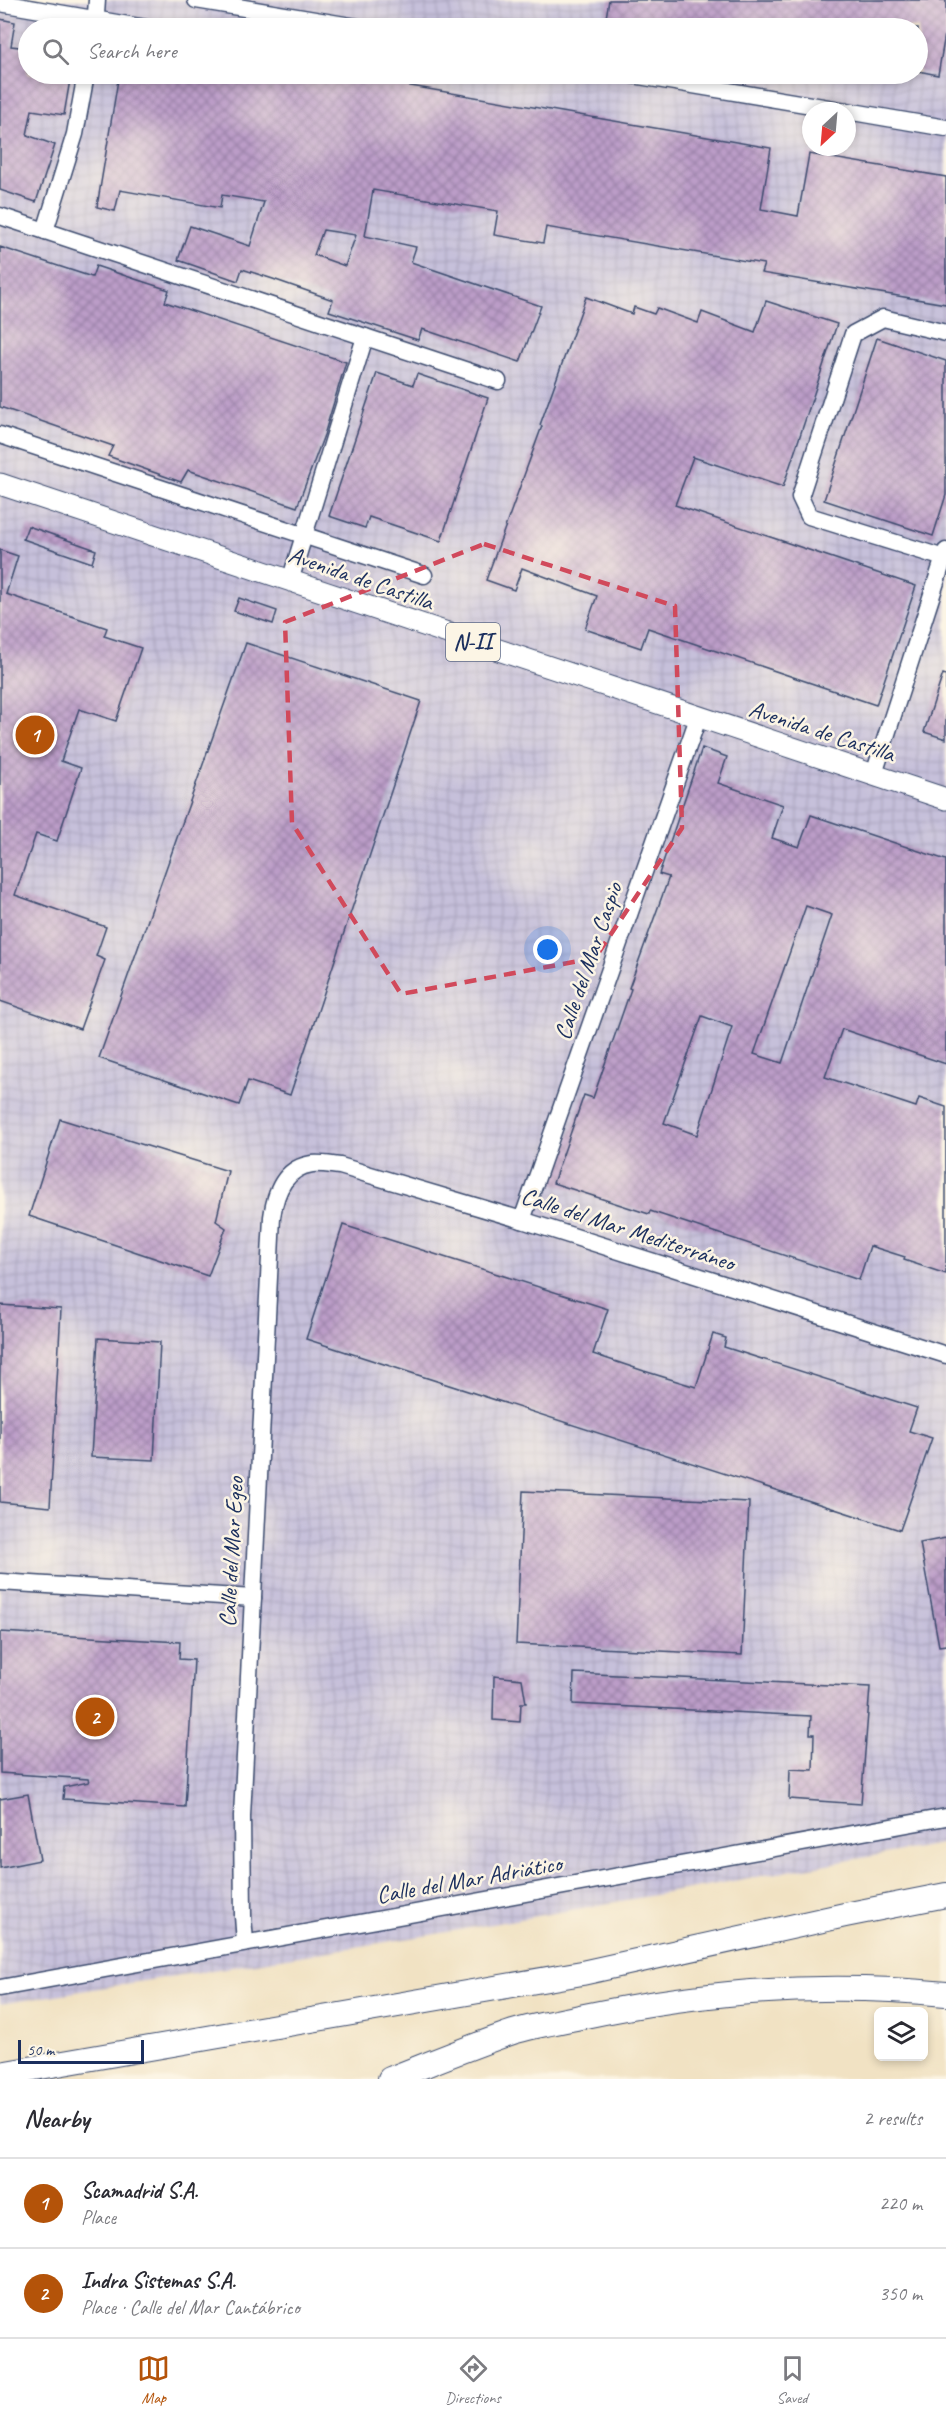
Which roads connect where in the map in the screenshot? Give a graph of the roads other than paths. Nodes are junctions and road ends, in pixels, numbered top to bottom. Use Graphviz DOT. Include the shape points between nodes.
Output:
graph roads {
  1 [pos="97,0"];
  2 [pos="196,0"];
  3 [pos="0,3"];
  4 [pos="68,18"];
  5 [pos="96,18"];
  6 [pos="303,18"];
  7 [pos="84,84"];
  8 [pos="686,84"];
  9 [pos="802,103"];
  10 [pos="856,113"];
  11 [pos="946,128"];
  12 [pos="0,216"];
  13 [pos="45,231"];
  14 [pos="946,333"];
  15 [pos="365,337"];
  16 [pos="498,381"];
  17 [pos="0,435"];
  18 [pos="0,484"];
  19 [pos="306,536"];
  20 [pos="945,555"];
  21 [pos="424,575"];
  22 [pos="291,581"];
  23 [pos="698,718"];
  24 [pos="874,774"];
  25 [pos="946,799"];
  26 [pos="294,1171"];
  27 [pos="522,1220"];
  28 [pos="946,1355"];
  29 [pos="0,1582"];
  30 [pos="253,1598"];
  31 [pos="946,1817"];
  32 [pos="946,1895"];
  33 [pos="946,1910"];
  34 [pos="845,1915"];
  35 [pos="246,1942"];
  36 [pos="0,1988"];
  37 [pos="946,1994"];
  38 [pos="0,2074"];
  39 [pos="390,2079"];
  1 -- 5 [label="street"];
  2 -- 6 [label="street"];
  3 -- 4 [label="street"];
  7 -- 13 [label="street" via="75,134"];
  8 -- 9 [label="street"];
  10 -- 11 [label="street"];
  12 -- 13 [label="street"];
  13 -- 15 [label="street"];
  14 -- 20 [label="street" via="883,318 854,333 800,497 810,516"];
  15 -- 16 [label="street"];
  15 -- 19 [label="street"];
  17 -- 19 [label="street"];
  18 -- 22 [label="main road, Avenida de Castilla / N-II"];
  19 -- 21 [label="street"];
  19 -- 22 [label="street"];
  20 -- 24 [label="street"];
  22 -- 23 [label="main road, Avenida de Castilla / N-II"];
  23 -- 24 [label="main road, Avenida de Castilla / N-II"];
  23 -- 27 [label="street, Calle del Mar Caspio"];
  24 -- 25 [label="main road, Avenida de Castilla / N-II"];
  26 -- 27 [label="street, Calle del Mar Mediterráneo" via="311,1164 340,1166"];
  26 -- 30 [label="street, Calle del Mar Egeo" via="274,1196"];
  27 -- 28 [label="street, Calle del Mar Mediterráneo"];
  29 -- 30 [label="street"];
  30 -- 35 [label="street, Calle del Mar Egeo" via="242,1816"];
  31 -- 35 [label="street, Calle del Mar Adriático"];
  32 -- 34 [label="highway"];
  33 -- 34 [label="highway"];
  34 -- 38 [label="highway" via="582,1973"];
  35 -- 36 [label="street, Calle del Mar Adriático"];
  37 -- 39 [label="highway" via="802,1988 706,1995 515,2032"];
}
